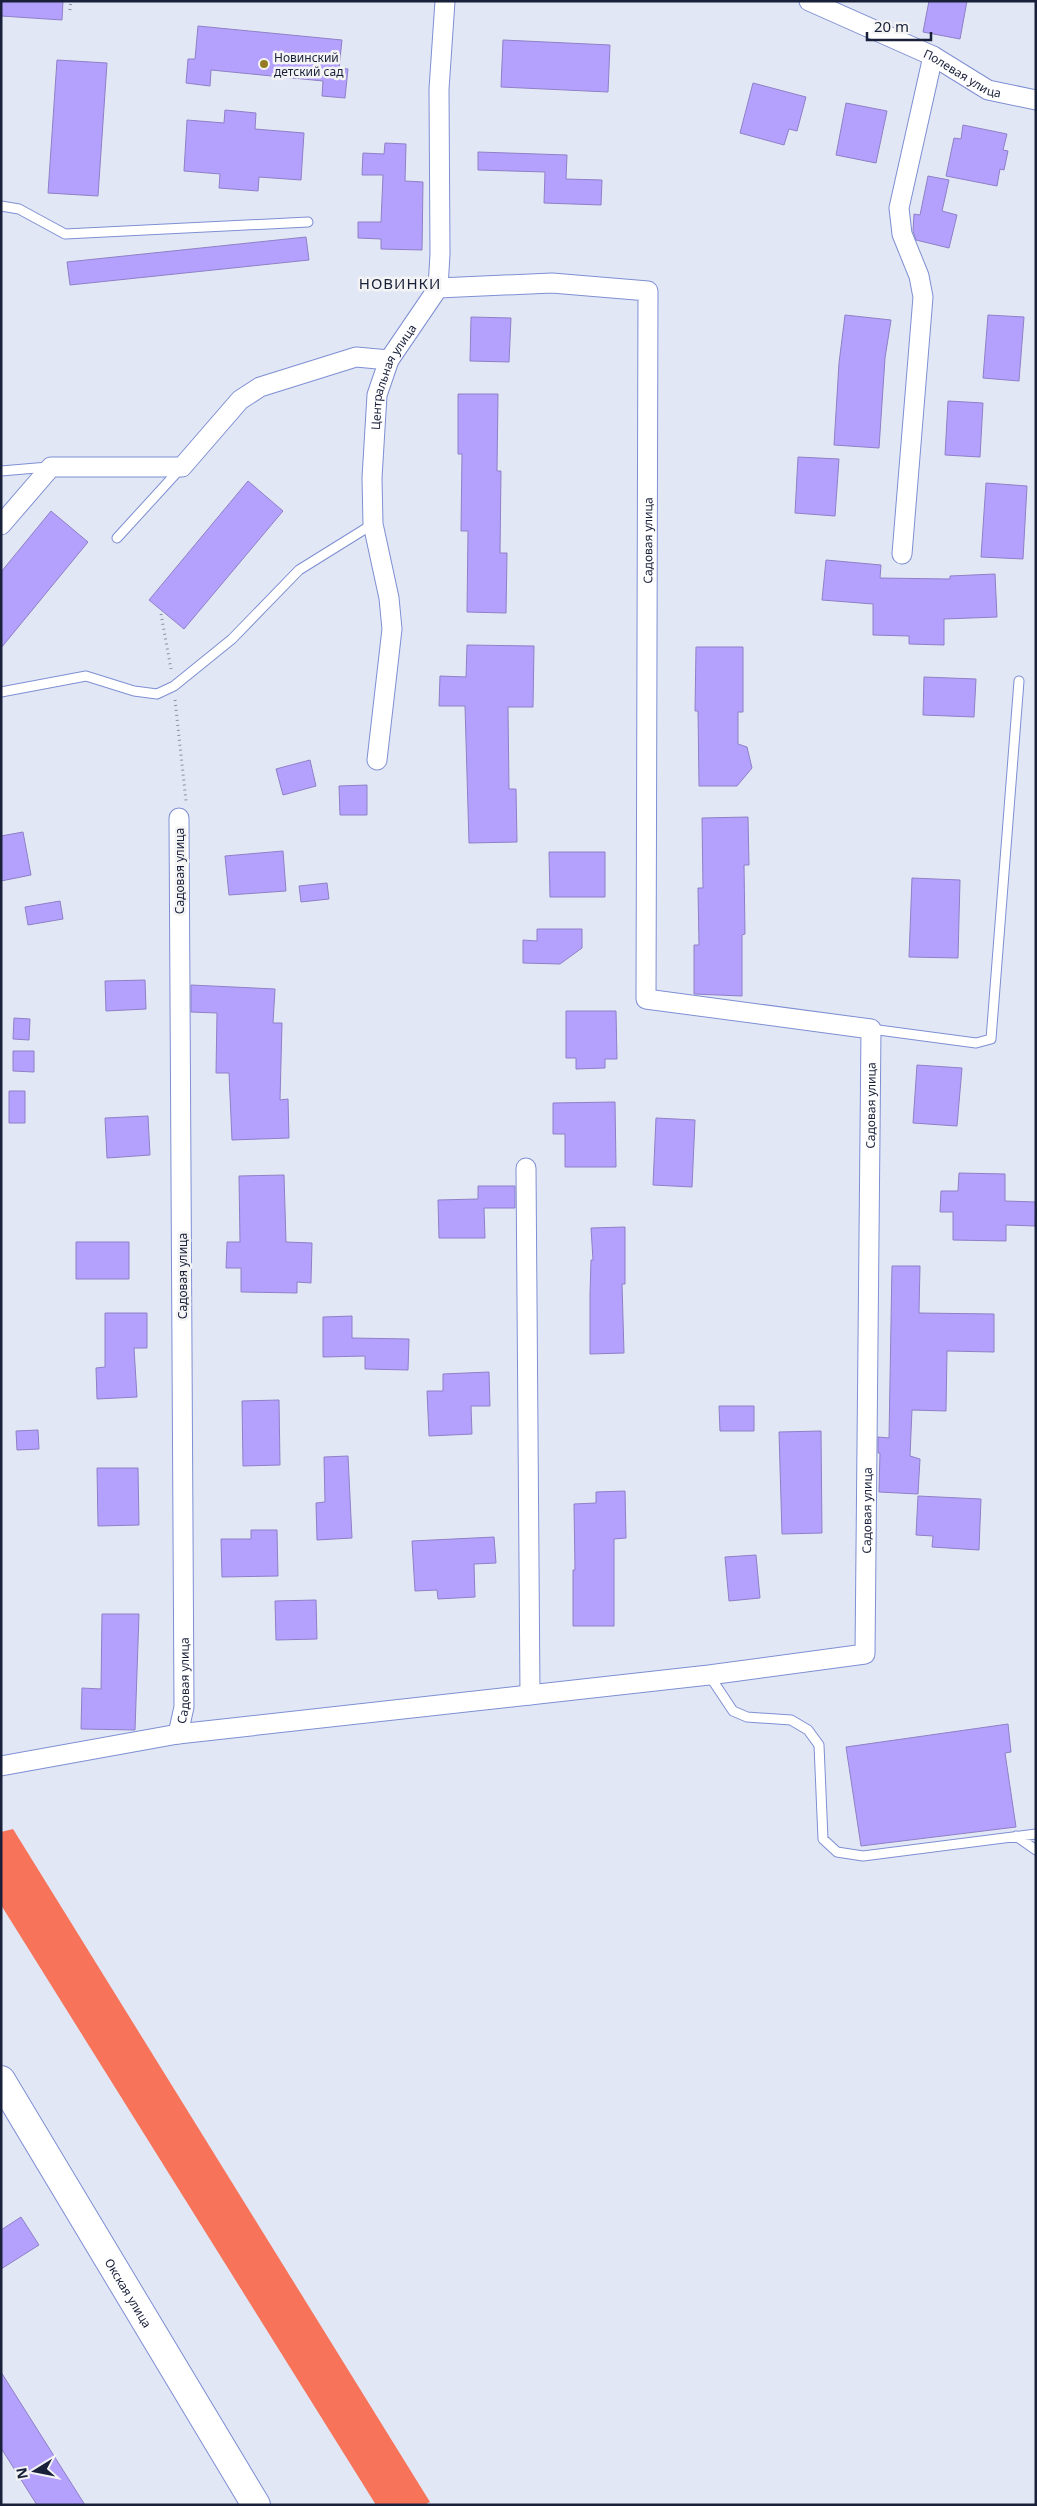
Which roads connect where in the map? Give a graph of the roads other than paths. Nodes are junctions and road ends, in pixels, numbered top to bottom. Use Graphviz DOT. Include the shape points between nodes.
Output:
graph roads {
  1 [pos="445,1"];
  2 [pos="810,1"];
  3 [pos="933,56"];
  4 [pos="1036,100"];
  5 [pos="1,206"];
  6 [pos="308,222"];
  7 [pos="438,288"];
  8 [pos="389,360"];
  9 [pos="51,467"];
  10 [pos="182,467"];
  11 [pos="1,471"];
  12 [pos="373,524"];
  13 [pos="1,525"];
  14 [pos="117,538"];
  15 [pos="902,554"];
  16 [pos="1019,681"];
  17 [pos="1,692"];
  18 [pos="377,760"];
  19 [pos="179,818"];
  20 [pos="871,1029"];
  21 [pos="526,1168"];
  22 [pos="709,1675"];
  23 [pos="530,1695"];
  24 [pos="178,1734"];
  25 [pos="1,1766"];
  26 [pos="1036,1834"];
  27 [pos="1016,1836"];
  28 [pos="1036,1850"];
  29 [pos="1,2080"];
  30 [pos="256,2505"];
  1 -- 7 [label="street" via="439,89"];
  2 -- 3 [label="street, Полевая улица"];
  3 -- 4 [label="street, Полевая улица" via="988,90"];
  3 -- 15 [label="street" via="899,208 902,234 919,276 923,297"];
  5 -- 6 [label="lane" via="19,209 65,234"];
  7 -- 8 [label="street, Центральная улица"];
  7 -- 20 [label="street, Садовая улица" via="552,283 648,291 646,999"];
  8 -- 10 [label="street" via="356,357 260,387 240,400"];
  8 -- 12 [label="street, Центральная улица" via="377,396"];
  9 -- 10 [label="street"];
  9 -- 11 [label="lane"];
  9 -- 13 [label="street"];
  10 -- 14 [label="lane"];
  12 -- 17 [label="lane" via="299,570 232,639 174,686 157,694 134,691 86,676"];
  12 -- 18 [label="street, Центральная улица" via="389,598 392,629"];
  16 -- 20 [label="lane" via="991,1039 976,1043"];
  19 -- 24 [label="street, Садовая улица" via="184,1707"];
  20 -- 22 [label="street, Садовая улица" via="865,1654"];
  21 -- 23 [label="street"];
  22 -- 23 [label="street, Садовая улица"];
  22 -- 27 [label="lane" via="733,1711 747,1717 791,1720 808,1730 819,1745 823,1839 837,1852 863,1856"];
  23 -- 24 [label="street, Садовая улица"];
  24 -- 25 [label="street, Садовая улица"];
  26 -- 27 [label="lane"];
  27 -- 28 [label="lane"];
  29 -- 30 [label="main road, Окская улица"];
}
